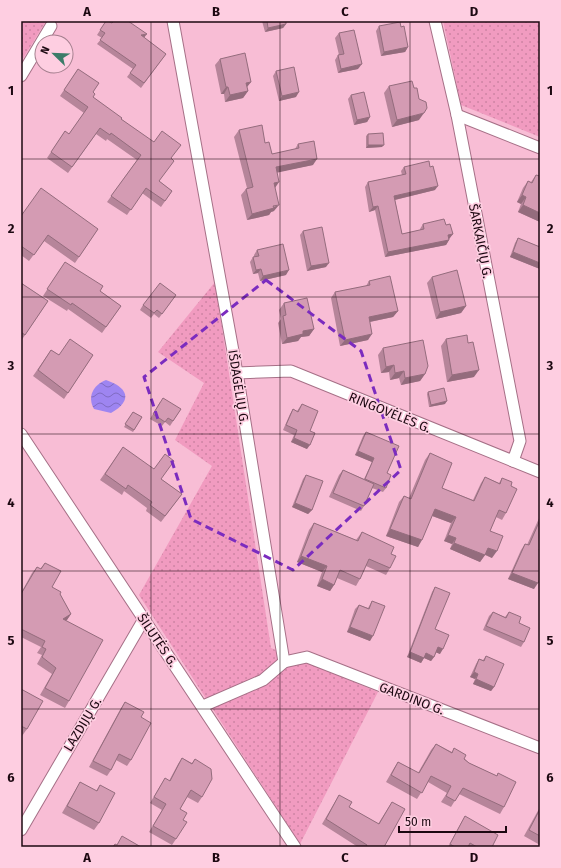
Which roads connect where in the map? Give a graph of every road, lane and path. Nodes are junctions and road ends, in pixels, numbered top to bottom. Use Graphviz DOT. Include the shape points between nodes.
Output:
graph roads {
  1 [pos="173,21"];
  2 [pos="434,21"];
  3 [pos="52,26"];
  4 [pos="21,76"];
  5 [pos="457,115"];
  6 [pos="540,148"];
  7 [pos="237,373"];
  8 [pos="21,434"];
  9 [pos="513,461"];
  10 [pos="540,472"];
  11 [pos="144,620"];
  12 [pos="284,662"];
  13 [pos="203,706"];
  14 [pos="540,748"];
  15 [pos="21,830"];
  16 [pos="295,847"];
  1 -- 7 [label="street, IŠDAGĖLIŲ G."];
  2 -- 5 [label="street, ŠARKAIČIŲ G."];
  3 -- 4 [label="street"];
  5 -- 6 [label="street"];
  5 -- 9 [label="street, ŠARKAIČIŲ G." via="520,441"];
  7 -- 9 [label="street, RINGOVĖLĖS G." via="291,371"];
  7 -- 12 [label="street, IŠDAGĖLIŲ G."];
  8 -- 11 [label="street, ŠILUTĖS G."];
  9 -- 10 [label="street, RINGOVĖLĖS G."];
  11 -- 13 [label="street, ŠILUTĖS G."];
  11 -- 15 [label="street, LAZDIJŲ G."];
  12 -- 13 [label="street" via="263,680"];
  12 -- 14 [label="street, GARDINO G." via="308,657"];
  13 -- 16 [label="street, ŠILUTĖS G."];
}
